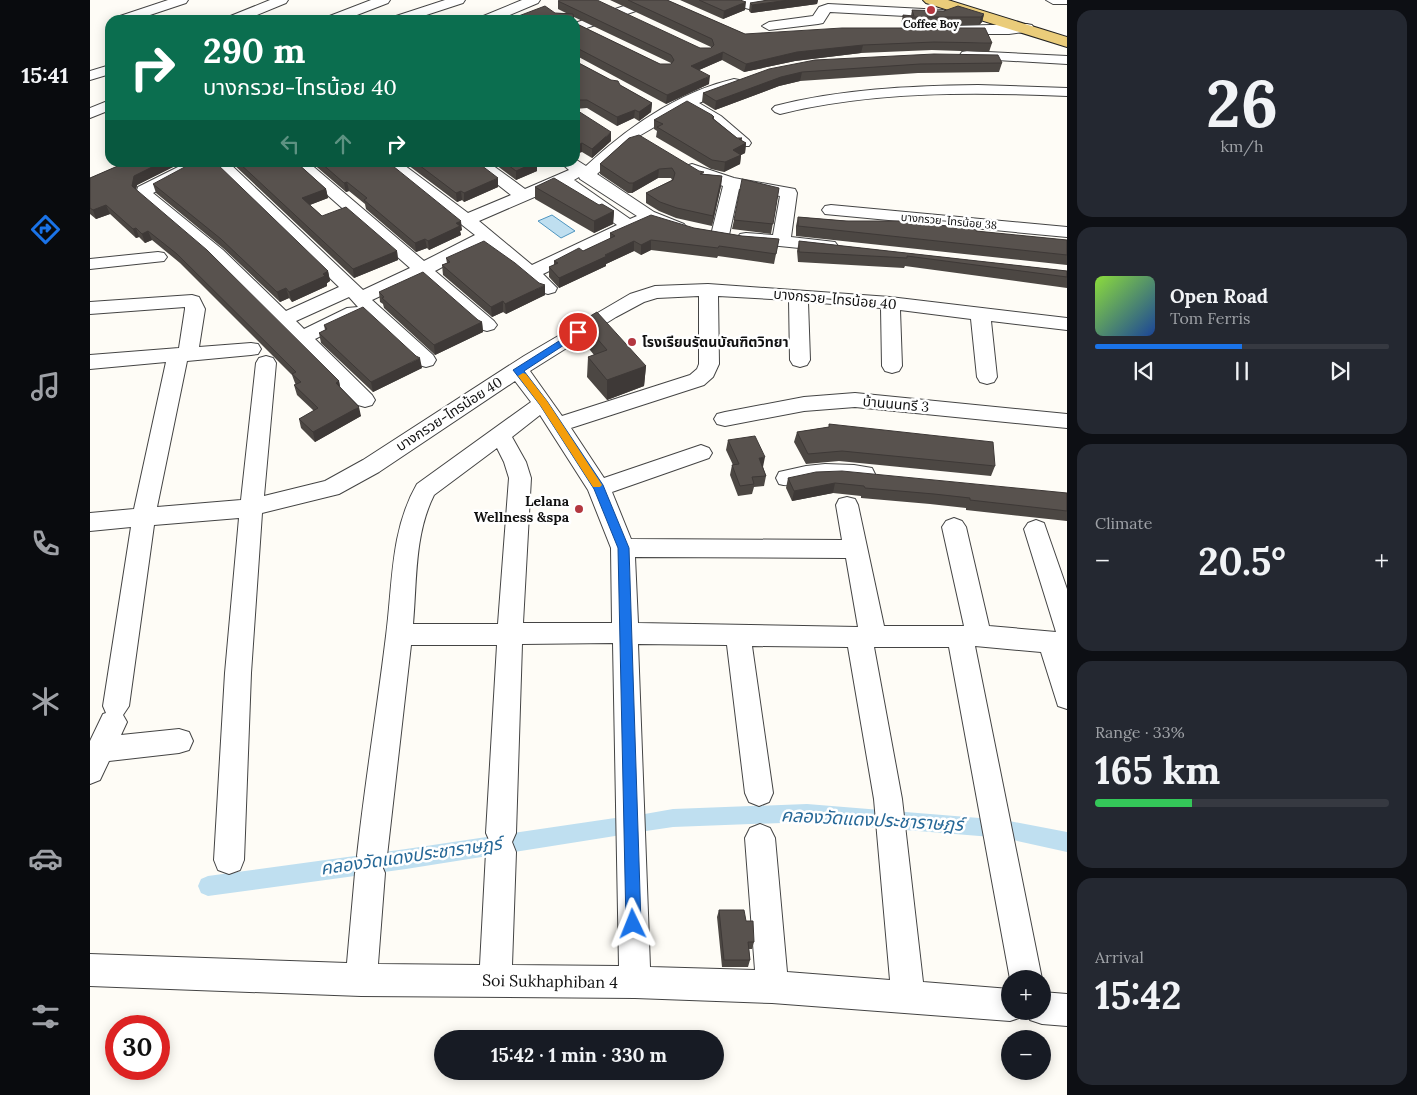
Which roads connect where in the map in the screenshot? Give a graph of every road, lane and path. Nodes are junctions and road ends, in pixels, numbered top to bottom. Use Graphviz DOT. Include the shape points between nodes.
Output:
graph roads {
  1 [pos="181,0"];
  2 [pos="281,0"];
  3 [pos="383,0"];
  4 [pos="458,0"];
  5 [pos="533,0"];
  6 [pos="654,0"];
  7 [pos="733,0"];
  8 [pos="784,0"];
  9 [pos="931,0"];
  10 [pos="1053,0"];
  11 [pos="1067,0"];
  12 [pos="604,4"];
  13 [pos="955,7"];
  14 [pos="620,11"];
  15 [pos="908,12"];
  16 [pos="137,15"];
  17 [pos="245,15"];
  18 [pos="345,15"];
  19 [pos="413,15"];
  20 [pos="498,15"];
  21 [pos="637,19"];
  22 [pos="1004,21"];
  23 [pos="580,25"];
  24 [pos="769,26"];
  25 [pos="580,28"];
  26 [pos="1027,28"];
  27 [pos="914,30"];
  28 [pos="939,30"];
  29 [pos="597,34"];
  30 [pos="1067,42"];
  31 [pos="1067,60"];
  32 [pos="105,71"];
  33 [pos="90,76"];
  34 [pos="711,76"];
  35 [pos="746,78"];
  36 [pos="724,86"];
  37 [pos="1067,92"];
  38 [pos="687,102"];
  39 [pos="650,103"];
  40 [pos="105,106"];
  41 [pos="780,109"];
  42 [pos="666,112"];
  43 [pos="90,113"];
  44 [pos="610,131"];
  45 [pos="629,136"];
  46 [pos="650,143"];
  47 [pos="743,143"];
  48 [pos="675,158"];
  49 [pos="192,167"];
  50 [pos="223,167"];
  51 [pos="304,167"];
  52 [pos="395,167"];
  53 [pos="484,167"];
  54 [pos="578,169"];
  55 [pos="561,180"];
  56 [pos="732,182"];
  57 [pos="524,196"];
  58 [pos="832,210"];
  59 [pos="648,216"];
  60 [pos="465,221"];
  61 [pos="629,225"];
  62 [pos="1067,232"];
  63 [pos="707,233"];
  64 [pos="487,236"];
  65 [pos="781,242"];
  66 [pos="849,248"];
  67 [pos="158,257"];
  68 [pos="90,264"];
  69 [pos="424,269"];
  70 [pos="530,273"];
  71 [pos="548,288"];
  72 [pos="708,290"];
  73 [pos="798,295"];
  74 [pos="360,297"];
  75 [pos="890,303"];
  76 [pos="90,308"];
  77 [pos="980,313"];
  78 [pos="285,319"];
  79 [pos="1067,324"];
  80 [pos="487,326"];
  81 [pos="302,338"];
  82 [pos="183,354"];
  83 [pos="426,360"];
  84 [pos="800,360"];
  85 [pos="90,362"];
  86 [pos="892,366"];
  87 [pos="518,370"];
  88 [pos="987,377"];
  89 [pos="364,400"];
  90 [pos="543,403"];
  91 [pos="725,419"];
  92 [pos="1067,421"];
  93 [pos="558,425"];
  94 [pos="500,434"];
  95 [pos="701,453"];
  96 [pos="888,476"];
  97 [pos="787,478"];
  98 [pos="599,488"];
  99 [pos="847,504"];
  100 [pos="250,508"];
  101 [pos="144,517"];
  102 [pos="90,522"];
  103 [pos="954,527"];
  104 [pos="1036,529"];
  105 [pos="623,548"];
  106 [pos="854,548"];
  107 [pos="510,633"];
  108 [pos="624,633"];
  109 [pos="738,634"];
  110 [pos="400,635"];
  111 [pos="866,636"];
  112 [pos="970,637"];
  113 [pos="1062,637"];
  114 [pos="1067,698"];
  115 [pos="179,741"];
  116 [pos="96,760"];
  117 [pos="758,793"];
  118 [pos="760,838"];
  119 [pos="229,860"];
  120 [pos="90,970"];
  121 [pos="1024,970"];
  122 [pos="361,980"];
  123 [pos="495,981"];
  124 [pos="635,982"];
  125 [pos="772,987"];
  126 [pos="908,997"];
  127 [pos="1001,1004"];
  128 [pos="1051,1009"];
  129 [pos="1067,1010"];
  1 -- 16 [label="street"];
  2 -- 17 [label="street"];
  3 -- 18 [label="street"];
  4 -- 19 [label="street"];
  5 -- 20 [label="street"];
  6 -- 14 [label="street"];
  7 -- 8 [label="street" via="749,5"];
  9 -- 13 [label="main road"];
  10 -- 11 [label="street"];
  12 -- 14 [label="street"];
  13 -- 15 [label="street" via="942,14"];
  13 -- 22 [label="main road"];
  14 -- 21 [label="street"];
  14 -- 23 [label="street"];
  15 -- 24 [label="street" via="828,8 818,20"];
  15 -- 27 [label="street"];
  22 -- 26 [label="main road"];
  22 -- 31 [label="street" via="988,28 955,30 958,55"];
  25 -- 29 [label="street"];
  26 -- 28 [label="street"];
  26 -- 30 [label="main road"];
  32 -- 33 [label="street"];
  34 -- 36 [label="street"];
  35 -- 36 [label="street"];
  36 -- 38 [label="street"];
  37 -- 41 [label="street" via="946,90 831,98"];
  38 -- 42 [label="street"];
  38 -- 47 [label="street" via="716,120"];
  39 -- 42 [label="street"];
  40 -- 43 [label="street"];
  42 -- 45 [label="street"];
  44 -- 45 [label="street"];
  45 -- 46 [label="street"];
  45 -- 54 [label="street"];
  48 -- 56 [label="street" via="705,176"];
  49 -- 78 [label="street" via="152,186 144,194 217,254"];
  50 -- 74 [label="street"];
  51 -- 69 [label="street"];
  52 -- 60 [label="street"];
  53 -- 57 [label="street"];
  54 -- 55 [label="street"];
  54 -- 59 [label="street" via="637,199"];
  55 -- 57 [label="street"];
  55 -- 61 [label="street"];
  56 -- 63 [label="street"];
  56 -- 65 [label="street" via="789,193"];
  57 -- 60 [label="street"];
  58 -- 62 [label="street, บางกรวย-ไทรน้อย 38"];
  59 -- 61 [label="street"];
  59 -- 63 [label="street" via="677,228"];
  60 -- 64 [label="street"];
  61 -- 70 [label="street"];
  63 -- 65 [label="street"];
  64 -- 69 [label="street"];
  64 -- 70 [label="street"];
  65 -- 66 [label="street"];
  67 -- 68 [label="street"];
  69 -- 74 [label="street"];
  69 -- 80 [label="street"];
  70 -- 71 [label="street"];
  72 -- 73 [label="street, บางกรวย-ไทรน้อย 40"];
  72 -- 87 [label="street, บางกรวย-ไทรน้อย 40" via="655,292 637,298"];
  72 -- 93 [label="street" via="709,364 706,372 697,380"];
  73 -- 75 [label="street, บางกรวย-ไทรน้อย 40"];
  73 -- 84 [label="street"];
  74 -- 78 [label="street"];
  74 -- 81 [label="street"];
  74 -- 83 [label="street"];
  75 -- 77 [label="street, บางกรวย-ไทรน้อย 40"];
  75 -- 86 [label="street"];
  76 -- 82 [label="street" via="192,301 195,309"];
  77 -- 79 [label="street, บางกรวย-ไทรน้อย 40"];
  77 -- 88 [label="street"];
  78 -- 81 [label="street"];
  81 -- 89 [label="street"];
  82 -- 85 [label="street"];
  82 -- 100 [label="street" via="259,356"];
  82 -- 101 [label="street"];
  87 -- 90 [label="street"];
  87 -- 100 [label="street, บางกรวย-ไทรน้อย 40" via="349,479 331,488"];
  90 -- 93 [label="street"];
  90 -- 94 [label="street"];
  91 -- 92 [label="street, บ้านนนทรี 3" via="804,404 855,400"];
  93 -- 98 [label="street"];
  94 -- 107 [label="street" via="520,478"];
  94 -- 110 [label="street" via="425,490 414,509"];
  95 -- 98 [label="street"];
  96 -- 97 [label="street" via="839,471 812,472"];
  98 -- 105 [label="street"];
  99 -- 106 [label="street"];
  100 -- 101 [label="street, บางกรวย-ไทรน้อย 40"];
  100 -- 119 [label="street" via="232,754"];
  101 -- 102 [label="street, บางกรวย-ไทรน้อย 40"];
  101 -- 116 [label="street" via="115,714"];
  103 -- 112 [label="street"];
  104 -- 113 [label="street"];
  105 -- 106 [label="street"];
  105 -- 108 [label="street"];
  106 -- 111 [label="street"];
  107 -- 108 [label="street"];
  107 -- 110 [label="street"];
  107 -- 123 [label="street"];
  108 -- 109 [label="street"];
  108 -- 124 [label="street"];
  109 -- 111 [label="street"];
  109 -- 117 [label="street"];
  110 -- 122 [label="street" via="377,792"];
  111 -- 112 [label="street"];
  111 -- 126 [label="street" via="888,799"];
  112 -- 113 [label="street"];
  112 -- 121 [label="street" via="993,814"];
  113 -- 114 [label="street"];
  115 -- 116 [label="street"];
  118 -- 125 [label="street"];
  120 -- 122 [label="street, Soi Sukhaphiban 4"];
  122 -- 123 [label="street, Soi Sukhaphiban 4"];
  123 -- 124 [label="street, Soi Sukhaphiban 4"];
  124 -- 125 [label="street, Soi Sukhaphiban 4"];
  125 -- 126 [label="street, Soi Sukhaphiban 4"];
  126 -- 127 [label="street, Soi Sukhaphiban 4"];
  128 -- 129 [label="street"];
}
